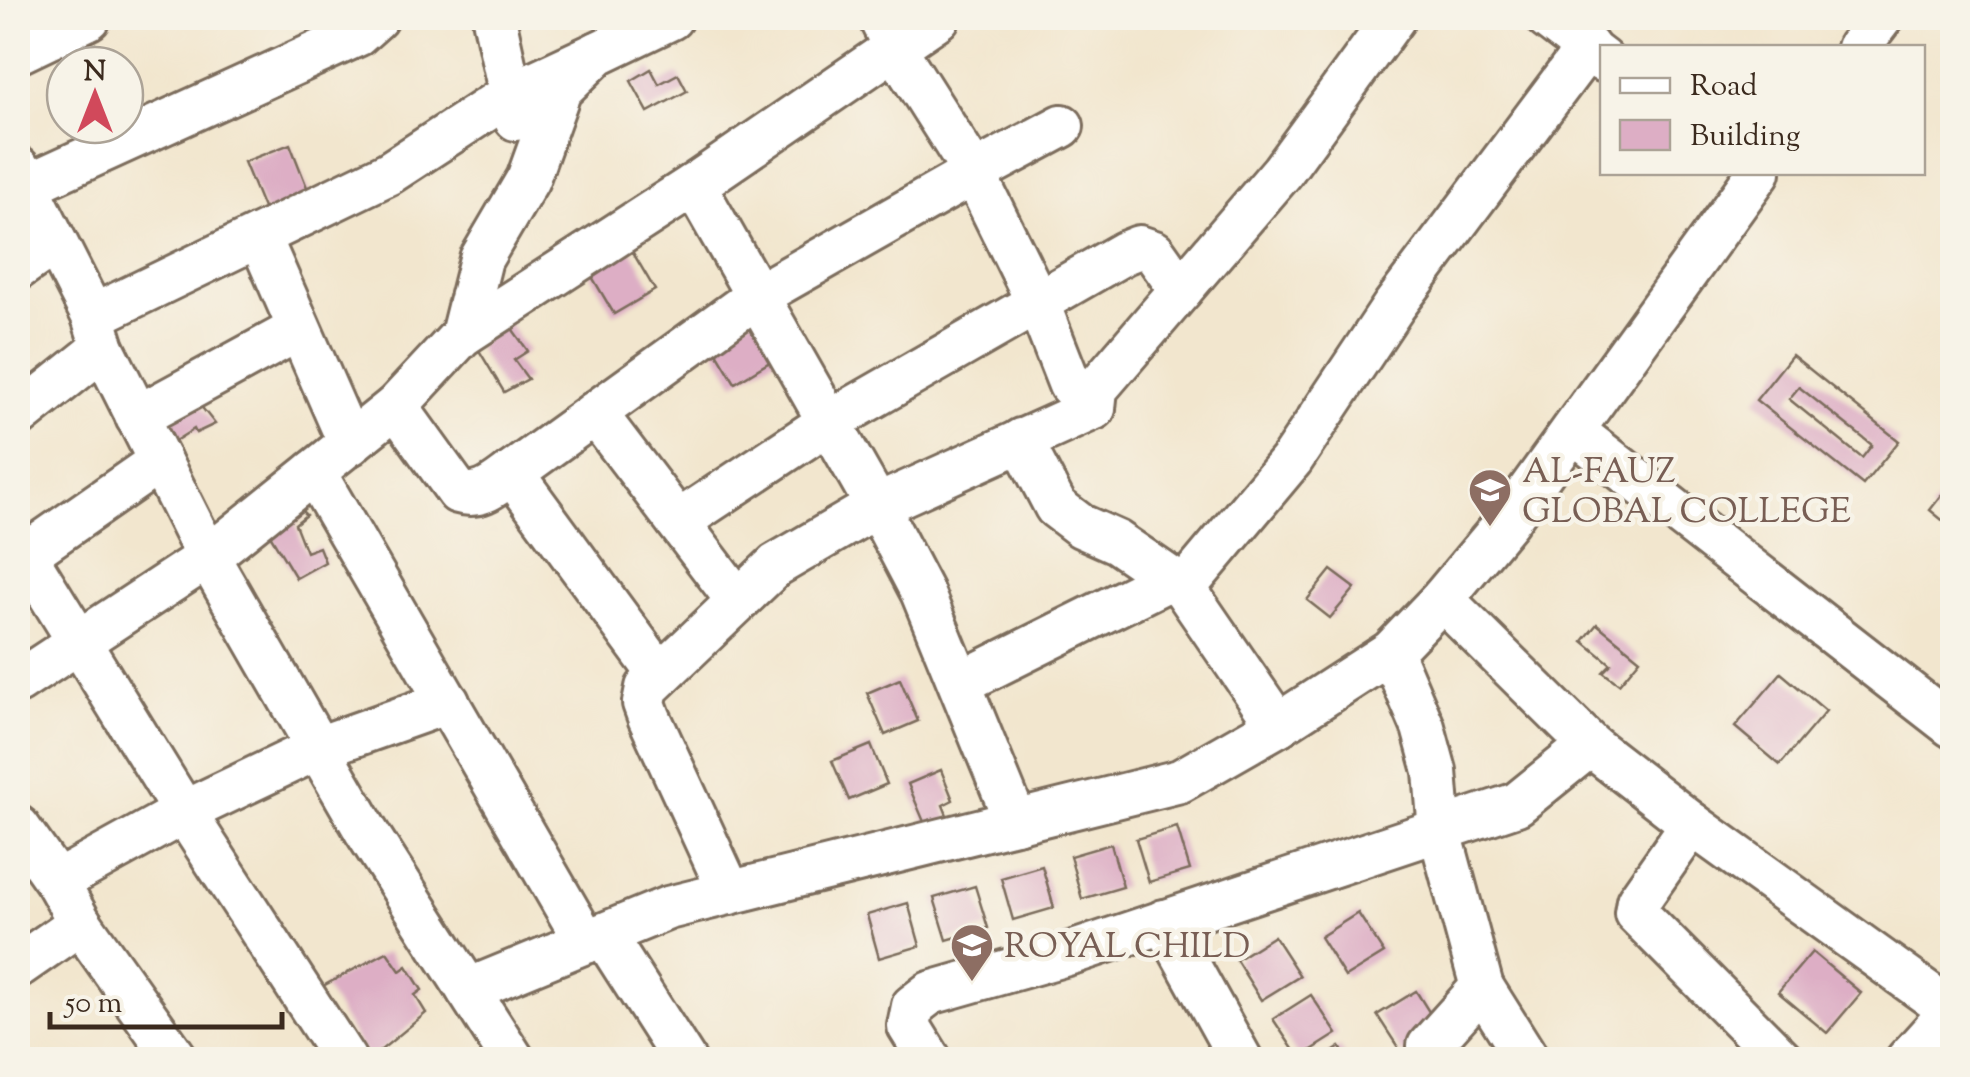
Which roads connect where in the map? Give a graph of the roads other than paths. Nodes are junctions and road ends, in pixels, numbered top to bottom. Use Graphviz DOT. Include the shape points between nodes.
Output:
graph roads {
  1 [pos="90,18"];
  2 [pos="376,18"];
  3 [pos="494,18"];
  4 [pos="671,18"];
  5 [pos="938,18"];
  6 [pos="1394,18"];
  7 [pos="1547,18"];
  8 [pos="888,34"];
  9 [pos="18,52"];
  10 [pos="598,53"];
  11 [pos="1595,53"];
  12 [pos="510,94"];
  13 [pos="1062,126"];
  14 [pos="974,172"];
  15 [pos="1750,176"];
  16 [pos="22,177"];
  17 [pos="528,179"];
  18 [pos="694,185"];
  19 [pos="259,236"];
  20 [pos="55,242"];
  21 [pos="18,268"];
  22 [pos="1181,290"];
  23 [pos="757,296"];
  24 [pos="1037,301"];
  25 [pos="300,329"];
  26 [pos="98,332"];
  27 [pos="462,335"];
  28 [pos="396,406"];
  29 [pos="1094,408"];
  30 [pos="595,413"];
  31 [pos="18,416"];
  32 [pos="137,417"];
  33 [pos="829,422"];
  34 [pos="1573,431"];
  35 [pos="1022,440"];
  36 [pos="350,444"];
  37 [pos="160,461"];
  38 [pos="314,472"];
  39 [pos="512,473"];
  40 [pos="878,506"];
  41 [pos="678,522"];
  42 [pos="21,549"];
  43 [pos="208,557"];
  44 [pos="1176,584"];
  45 [pos="1442,599"];
  46 [pos="738,601"];
  47 [pos="80,641"];
  48 [pos="1391,652"];
  49 [pos="660,675"];
  50 [pos="18,682"];
  51 [pos="960,683"];
  52 [pos="448,702"];
  53 [pos="1278,724"];
  54 [pos="1952,726"];
  55 [pos="1590,744"];
  56 [pos="318,748"];
  57 [pos="184,812"];
  58 [pos="1016,822"];
  59 [pos="1692,824"];
  60 [pos="18,827"];
  61 [pos="1440,832"];
  62 [pos="57,882"];
  63 [pos="730,893"];
  64 [pos="1164,921"];
  65 [pos="80,923"];
  66 [pos="595,938"];
  67 [pos="18,966"];
  68 [pos="1482,987"];
  69 [pos="468,990"];
  70 [pos="1952,1010"];
  71 [pos="177,1060"];
  72 [pos="345,1060"];
  73 [pos="512,1060"];
  74 [pos="684,1060"];
  75 [pos="930,1060"];
  76 [pos="1241,1060"];
  77 [pos="1430,1060"];
  78 [pos="1528,1060"];
  79 [pos="1782,1060"];
  80 [pos="1907,1060"];
  1 -- 9 [label="street"];
  2 -- 16 [label="street" via="356,35"];
  3 -- 12 [label="street"];
  4 -- 10 [label="street"];
  5 -- 8 [label="street"];
  6 -- 22 [label="street" via="1282,172"];
  7 -- 11 [label="street"];
  8 -- 14 [label="street"];
  8 -- 18 [label="street"];
  10 -- 12 [label="street"];
  10 -- 17 [label="street" via="560,90"];
  11 -- 44 [label="street" via="1394,306 1292,459"];
  12 -- 17 [label="street"];
  12 -- 19 [label="street" via="390,172"];
  13 -- 14 [label="street"];
  14 -- 23 [label="street"];
  14 -- 24 [label="street"];
  15 -- 34 [label="street"];
  16 -- 20 [label="street"];
  17 -- 27 [label="street" via="481,259"];
  18 -- 23 [label="street"];
  18 -- 27 [label="street"];
  19 -- 25 [label="street"];
  19 -- 26 [label="street"];
  20 -- 21 [label="street"];
  20 -- 26 [label="street"];
  22 -- 24 [label="street" via="1154,252 1139,247"];
  22 -- 29 [label="street" via="1096,389"];
  23 -- 30 [label="street"];
  23 -- 33 [label="street"];
  24 -- 29 [label="street" via="1070,384"];
  24 -- 33 [label="street"];
  25 -- 32 [label="street"];
  25 -- 36 [label="street"];
  26 -- 31 [label="street"];
  26 -- 32 [label="street"];
  27 -- 28 [label="street"];
  28 -- 36 [label="street"];
  28 -- 39 [label="street" via="458,492 485,492"];
  29 -- 35 [label="street"];
  30 -- 39 [label="street"];
  30 -- 41 [label="street"];
  32 -- 37 [label="street"];
  33 -- 40 [label="street"];
  33 -- 41 [label="street"];
  34 -- 45 [label="street"];
  34 -- 54 [label="street"];
  35 -- 40 [label="street"];
  35 -- 44 [label="street" via="1056,507"];
  36 -- 38 [label="street"];
  37 -- 42 [label="street"];
  37 -- 43 [label="street"];
  38 -- 43 [label="street"];
  38 -- 52 [label="street"];
  39 -- 49 [label="street"];
  40 -- 46 [label="street" via="776,565"];
  40 -- 51 [label="street"];
  41 -- 46 [label="street"];
  42 -- 47 [label="street"];
  43 -- 47 [label="street"];
  43 -- 56 [label="street"];
  44 -- 51 [label="street"];
  44 -- 53 [label="street"];
  45 -- 48 [label="street"];
  45 -- 55 [label="street"];
  46 -- 49 [label="street"];
  47 -- 50 [label="street"];
  47 -- 57 [label="street"];
  48 -- 53 [label="street"];
  48 -- 61 [label="street" via="1435,771"];
  49 -- 63 [label="street" via="644,703"];
  51 -- 58 [label="street"];
  52 -- 56 [label="street"];
  52 -- 66 [label="street"];
  53 -- 58 [label="street" via="1180,780"];
  55 -- 59 [label="street"];
  55 -- 61 [label="street" via="1517,804"];
  56 -- 57 [label="street"];
  56 -- 69 [label="street"];
  57 -- 62 [label="street"];
  57 -- 72 [label="street"];
  58 -- 63 [label="street"];
  59 -- 70 [label="street"];
  59 -- 79 [label="street" via="1636,913"];
  60 -- 62 [label="street"];
  61 -- 64 [label="street"];
  61 -- 68 [label="street"];
  62 -- 65 [label="street"];
  63 -- 66 [label="street" via="668,908"];
  64 -- 75 [label="street" via="930,993 913,1006 909,1026"];
  64 -- 76 [label="street"];
  65 -- 67 [label="street"];
  65 -- 71 [label="street"];
  66 -- 69 [label="street"];
  66 -- 74 [label="street"];
  68 -- 77 [label="street" via="1428,1046"];
  68 -- 78 [label="street"];
  69 -- 73 [label="street"];
  70 -- 80 [label="street"];
}
